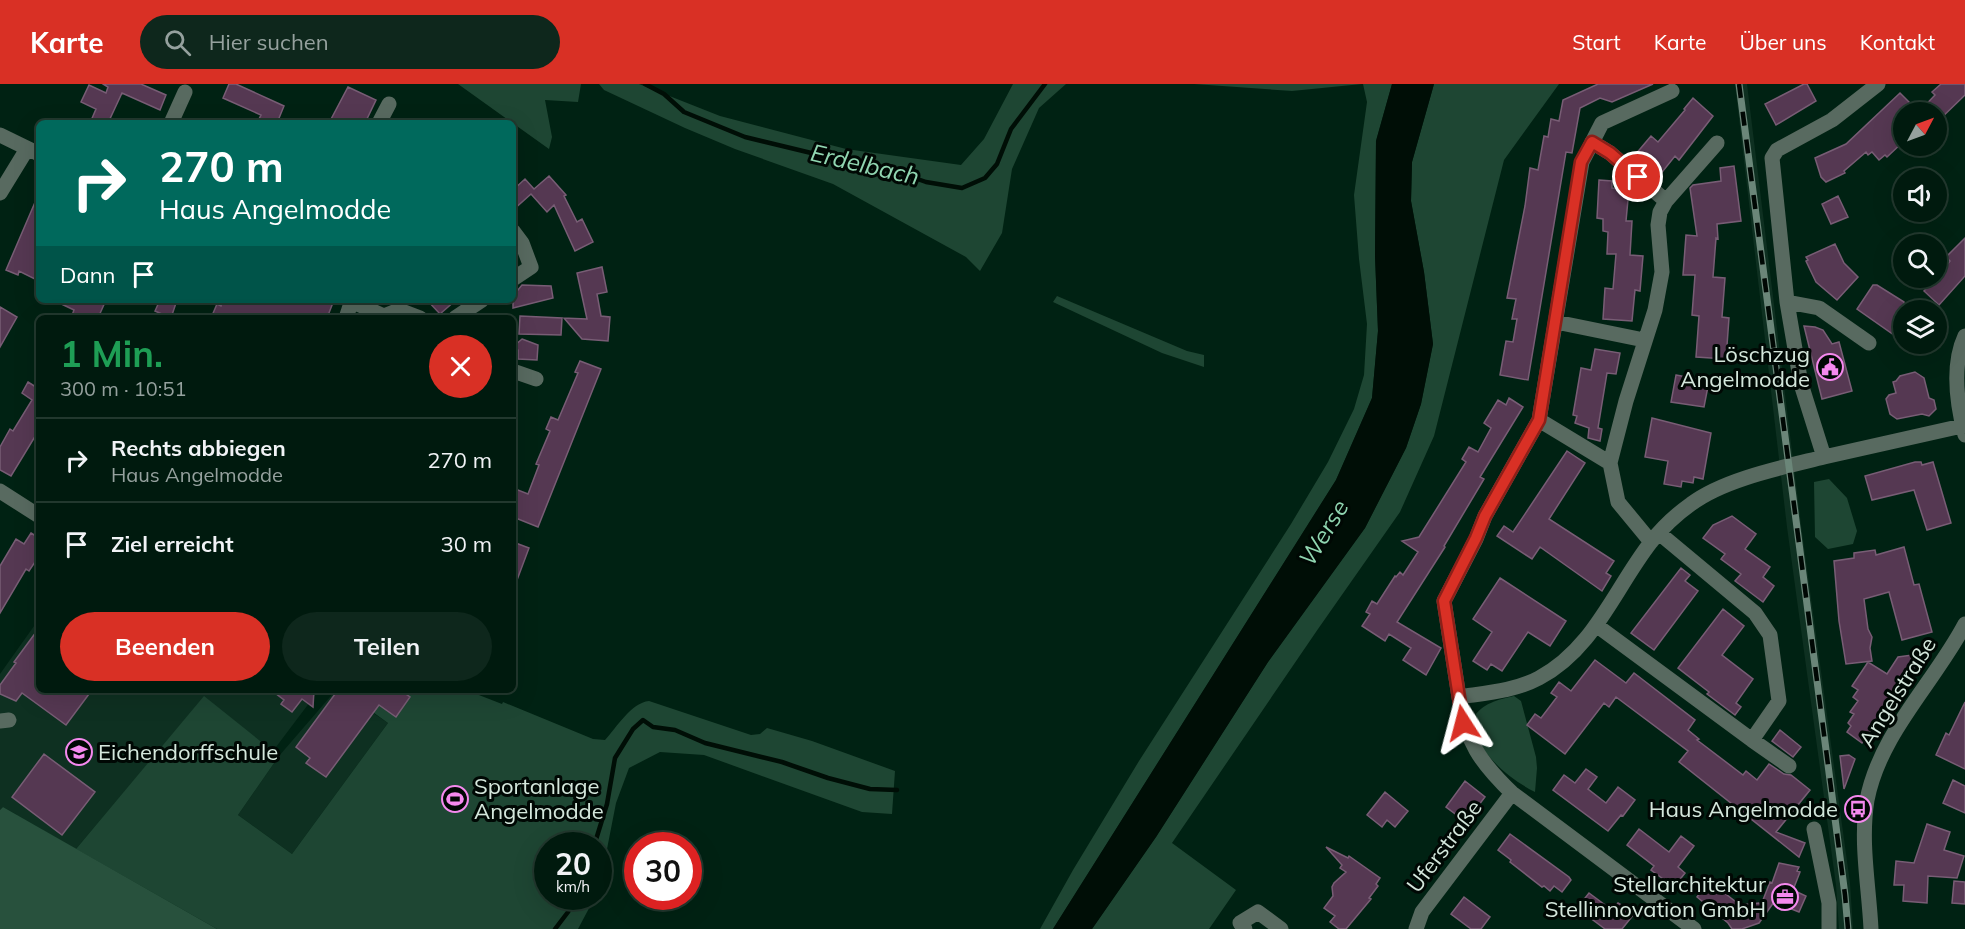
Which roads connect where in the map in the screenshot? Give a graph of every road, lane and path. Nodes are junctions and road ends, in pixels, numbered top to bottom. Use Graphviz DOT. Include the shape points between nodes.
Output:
graph roads {
  1 [pos="1878,84"];
  2 [pos="1672,91"];
  3 [pos="185,92"];
  4 [pos="388,104"];
  5 [pos="172,120"];
  6 [pos="380,120"];
  7 [pos="0,135"];
  8 [pos="1592,142"];
  9 [pos="1717,143"];
  10 [pos="33,151"];
  11 [pos="0,193"];
  12 [pos="1666,201"];
  13 [pos="516,235"];
  14 [pos="516,277"];
  15 [pos="1787,302"];
  16 [pos="356,303"];
  17 [pos="478,303"];
  18 [pos="382,315"];
  19 [pos="386,315"];
  20 [pos="412,315"];
  21 [pos="460,315"];
  22 [pos="1556,322"];
  23 [pos="1965,336"];
  24 [pos="1644,340"];
  25 [pos="1869,343"];
  26 [pos="516,372"];
  27 [pos="536,379"];
  28 [pos="1539,420"];
  29 [pos="1964,431"];
  30 [pos="1824,457"];
  31 [pos="1610,463"];
  32 [pos="0,491"];
  33 [pos="36,514"];
  34 [pos="1655,538"];
  35 [pos="1965,624"];
  36 [pos="1596,625"];
  37 [pos="1459,697"];
  38 [pos="1752,740"];
  39 [pos="1789,766"];
  40 [pos="1512,793"];
  41 [pos="1814,829"];
  42 [pos="1245,929"];
  43 [pos="1281,929"];
  44 [pos="1416,929"];
  45 [pos="1693,929"];
  46 [pos="1829,929"];
  47 [pos="1871,929"];
  1 -- 15 [label="street" via="1832,120 1778,150 1772,158"];
  2 -- 8 [label="street" via="1602,123"];
  3 -- 5 [label="street"];
  4 -- 6 [label="street"];
  7 -- 10 [label="street"];
  8 -- 12 [label="street"];
  8 -- 22 [label="street" via="1581,162"];
  9 -- 12 [label="street"];
  10 -- 11 [label="street"];
  12 -- 24 [label="street" via="1658,225 1662,272"];
  13 -- 14 [label="street" via="531,267"];
  15 -- 25 [label="street" via="1819,308"];
  15 -- 30 [label="street" via="1801,384"];
  16 -- 18 [label="street"];
  17 -- 21 [label="street"];
  19 -- 20 [label="street" via="399,310"];
  22 -- 24 [label="street"];
  22 -- 28 [label="street"];
  23 -- 29 [label="street" via="1957,370"];
  24 -- 31 [label="street"];
  26 -- 27 [label="street"];
  28 -- 31 [label="street"];
  28 -- 37 [label="street" via="1485,516 1444,601"];
  29 -- 30 [label="street"];
  30 -- 34 [label="street" via="1728,484 1692,503"];
  31 -- 34 [label="street" via="1618,502"];
  32 -- 33 [label="street"];
  34 -- 36 [label="street"];
  34 -- 38 [label="street" via="1755,613 1770,635 1779,701"];
  35 -- 47 [label="street, Angelstraße" via="1891,738 1874,775 1865,817"];
  36 -- 37 [label="street" via="1558,666 1538,679"];
  36 -- 38 [label="street"];
  37 -- 40 [label="street" via="1466,733 1482,759"];
  38 -- 39 [label="street"];
  40 -- 44 [label="street, Uferstraße" via="1422,912"];
  40 -- 45 [label="street"];
  41 -- 46 [label="street" via="1829,903"];
  42 -- 43 [label="street" via="1240,923 1258,912"];
}
